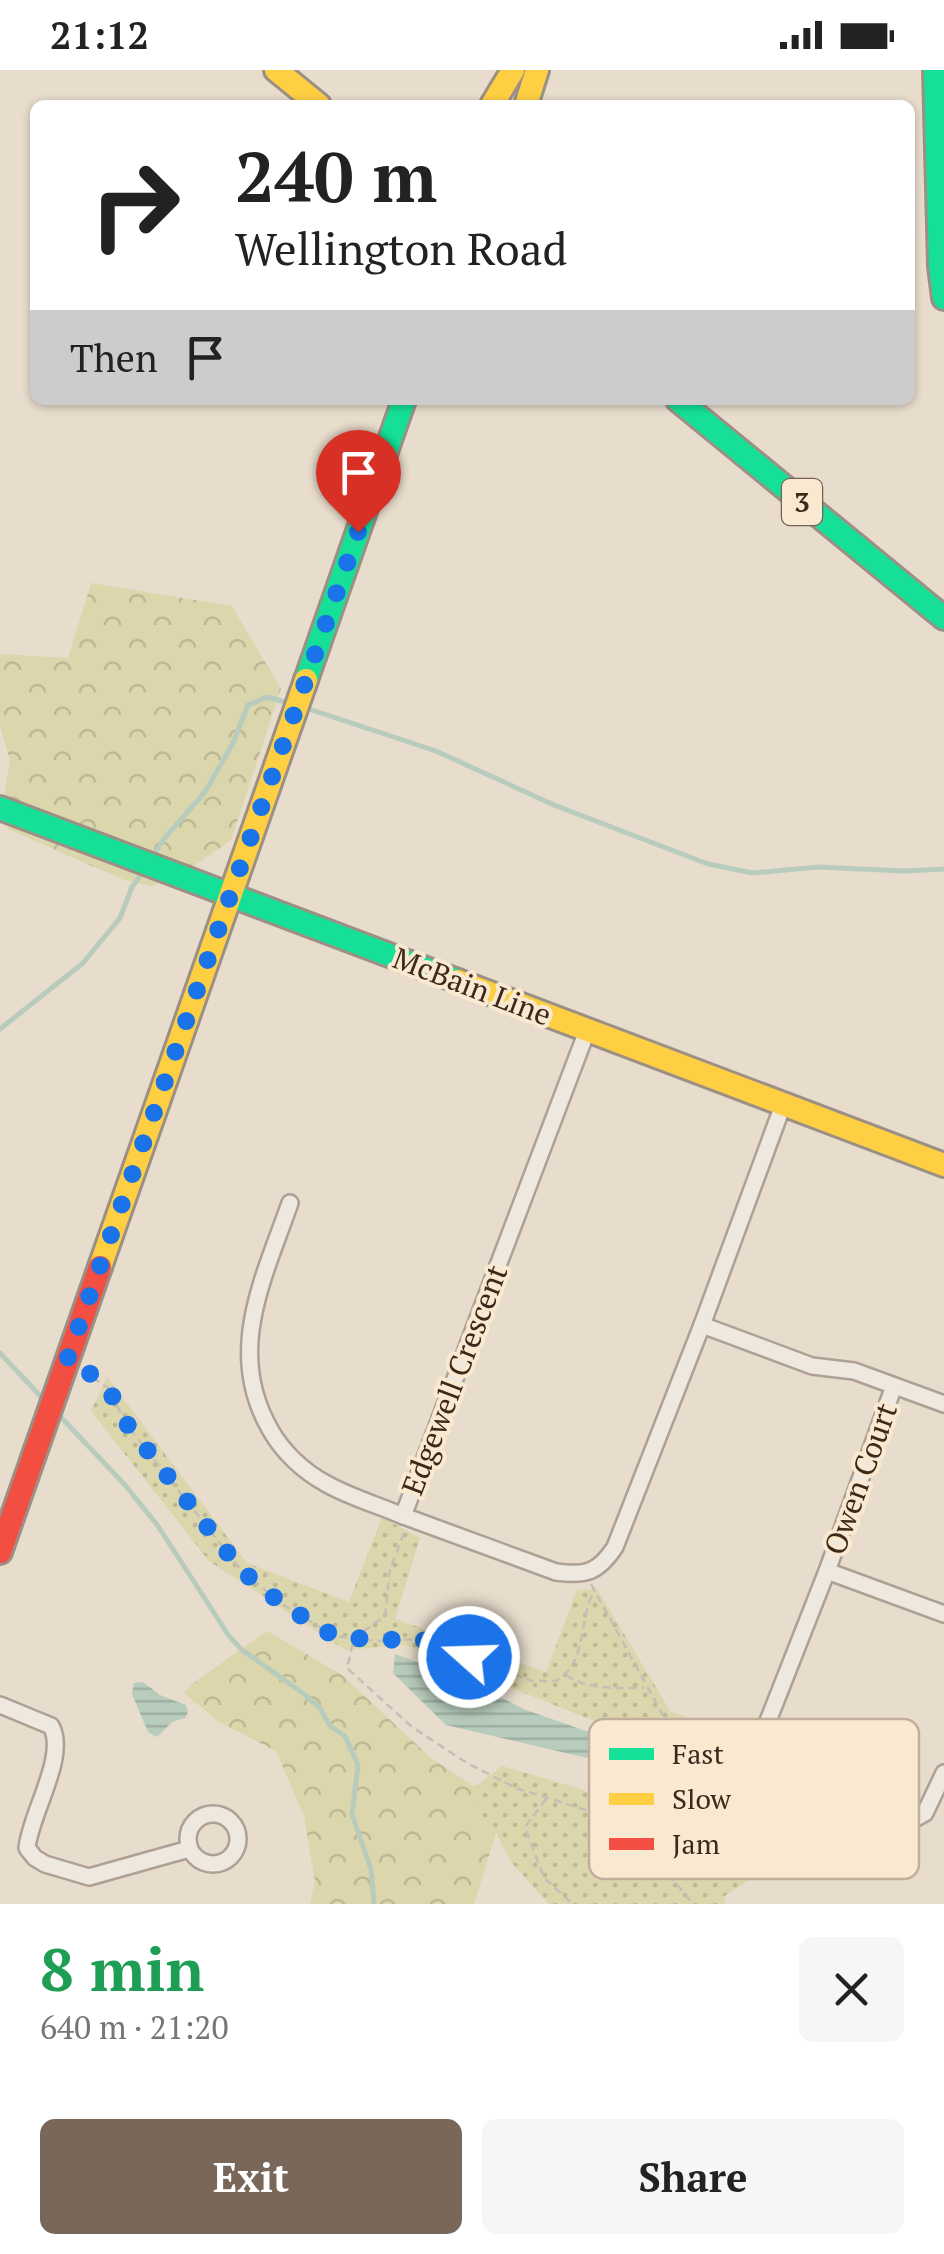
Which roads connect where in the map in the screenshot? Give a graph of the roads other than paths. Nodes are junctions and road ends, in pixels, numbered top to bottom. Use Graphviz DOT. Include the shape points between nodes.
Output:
graph roads {
  1 [pos="276,70"];
  2 [pos="516,70"];
  3 [pos="537,70"];
  4 [pos="935,70"];
  5 [pos="312,100"];
  6 [pos="495,100"];
  7 [pos="509,100"];
  8 [pos="528,100"];
  9 [pos="944,298"];
  10 [pos="402,405"];
  11 [pos="684,405"];
  12 [pos="708,405"];
  13 [pos="935,611"];
  14 [pos="0,808"];
  15 [pos="231,894"];
  16 [pos="587,1031"];
  17 [pos="783,1105"];
  18 [pos="944,1165"];
  19 [pos="290,1203"];
  20 [pos="702,1325"];
  21 [pos="894,1386"];
  22 [pos="944,1404"];
  23 [pos="406,1517"];
  24 [pos="0,1552"];
  25 [pos="827,1572"];
  26 [pos="944,1614"];
  27 [pos="0,1705"];
  28 [pos="769,1719"];
  29 [pos="944,1773"];
  30 [pos="919,1816"];
  31 [pos="190,1849"];
  1 -- 5 [label="main road"];
  2 -- 6 [label="main road"];
  2 -- 7 [label="main road"];
  3 -- 8 [label="main road"];
  4 -- 9 [label="main road"];
  10 -- 15 [label="main road"];
  11 -- 13 [label="main road, 3"];
  12 -- 13 [label="main road"];
  14 -- 15 [label="main road, McBain Line"];
  15 -- 16 [label="main road, McBain Line"];
  15 -- 24 [label="main road"];
  16 -- 17 [label="main road, McBain Line"];
  16 -- 23 [label="street, Edgewell Crescent"];
  17 -- 18 [label="main road, McBain Line"];
  17 -- 20 [label="street"];
  19 -- 23 [label="street" via="249,1335 257,1407 282,1450 325,1483"];
  20 -- 21 [label="street" via="812,1366 854,1371"];
  20 -- 23 [label="street, Edgewell Crescent" via="615,1548 593,1573 556,1572"];
  21 -- 22 [label="street"];
  21 -- 25 [label="street, Owen Court"];
  25 -- 26 [label="street, Owen Court"];
  25 -- 28 [label="street, Owen Court"];
  27 -- 31 [label="street" via="55,1733 29,1833 35,1858 89,1877"];
  29 -- 30 [label="street, Owen Court"];
}
